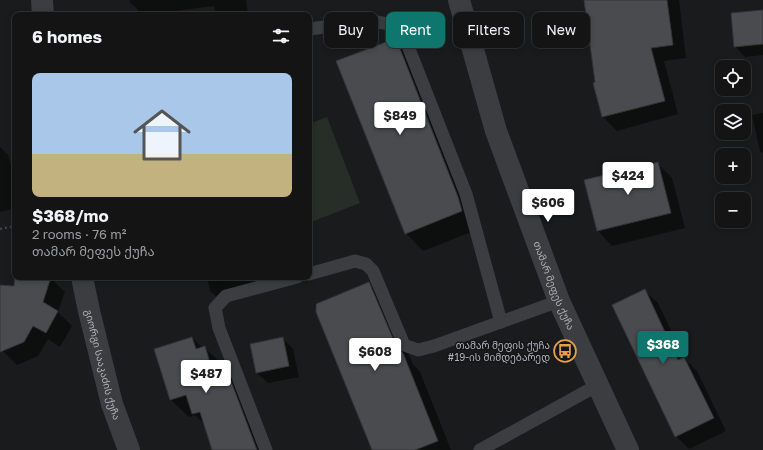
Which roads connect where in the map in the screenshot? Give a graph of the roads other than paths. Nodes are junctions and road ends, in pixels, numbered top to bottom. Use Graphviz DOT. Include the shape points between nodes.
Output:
graph roads {
  1 [pos="42,0"];
  2 [pos="459,0"];
  3 [pos="43,12"];
  4 [pos="312,28"];
  5 [pos="312,273"];
  6 [pos="83,280"];
  7 [pos="286,280"];
  8 [pos="559,301"];
  9 [pos="501,322"];
  10 [pos="598,385"];
  11 [pos="129,450"];
  12 [pos="266,450"];
  13 [pos="480,450"];
  14 [pos="628,450"];
  1 -- 3 [label="street"];
  2 -- 8 [label="street, თამარ მეფეს ქუჩა" via="496,130"];
  4 -- 9 [label="lane" via="372,20 388,24 404,36 466,194"];
  5 -- 9 [label="lane" via="356,261 366,264 373,271 404,345 418,350"];
  6 -- 11 [label="street, გიორგი სააკაძის ქუჩა" via="112,404"];
  7 -- 12 [label="lane" via="226,296 215,308 219,328"];
  8 -- 9 [label="lane"];
  8 -- 10 [label="street, თამარ მეფეს ქუჩა"];
  10 -- 13 [label="lane"];
  10 -- 14 [label="street, თამარ მეფეს ქუჩა"];
}
